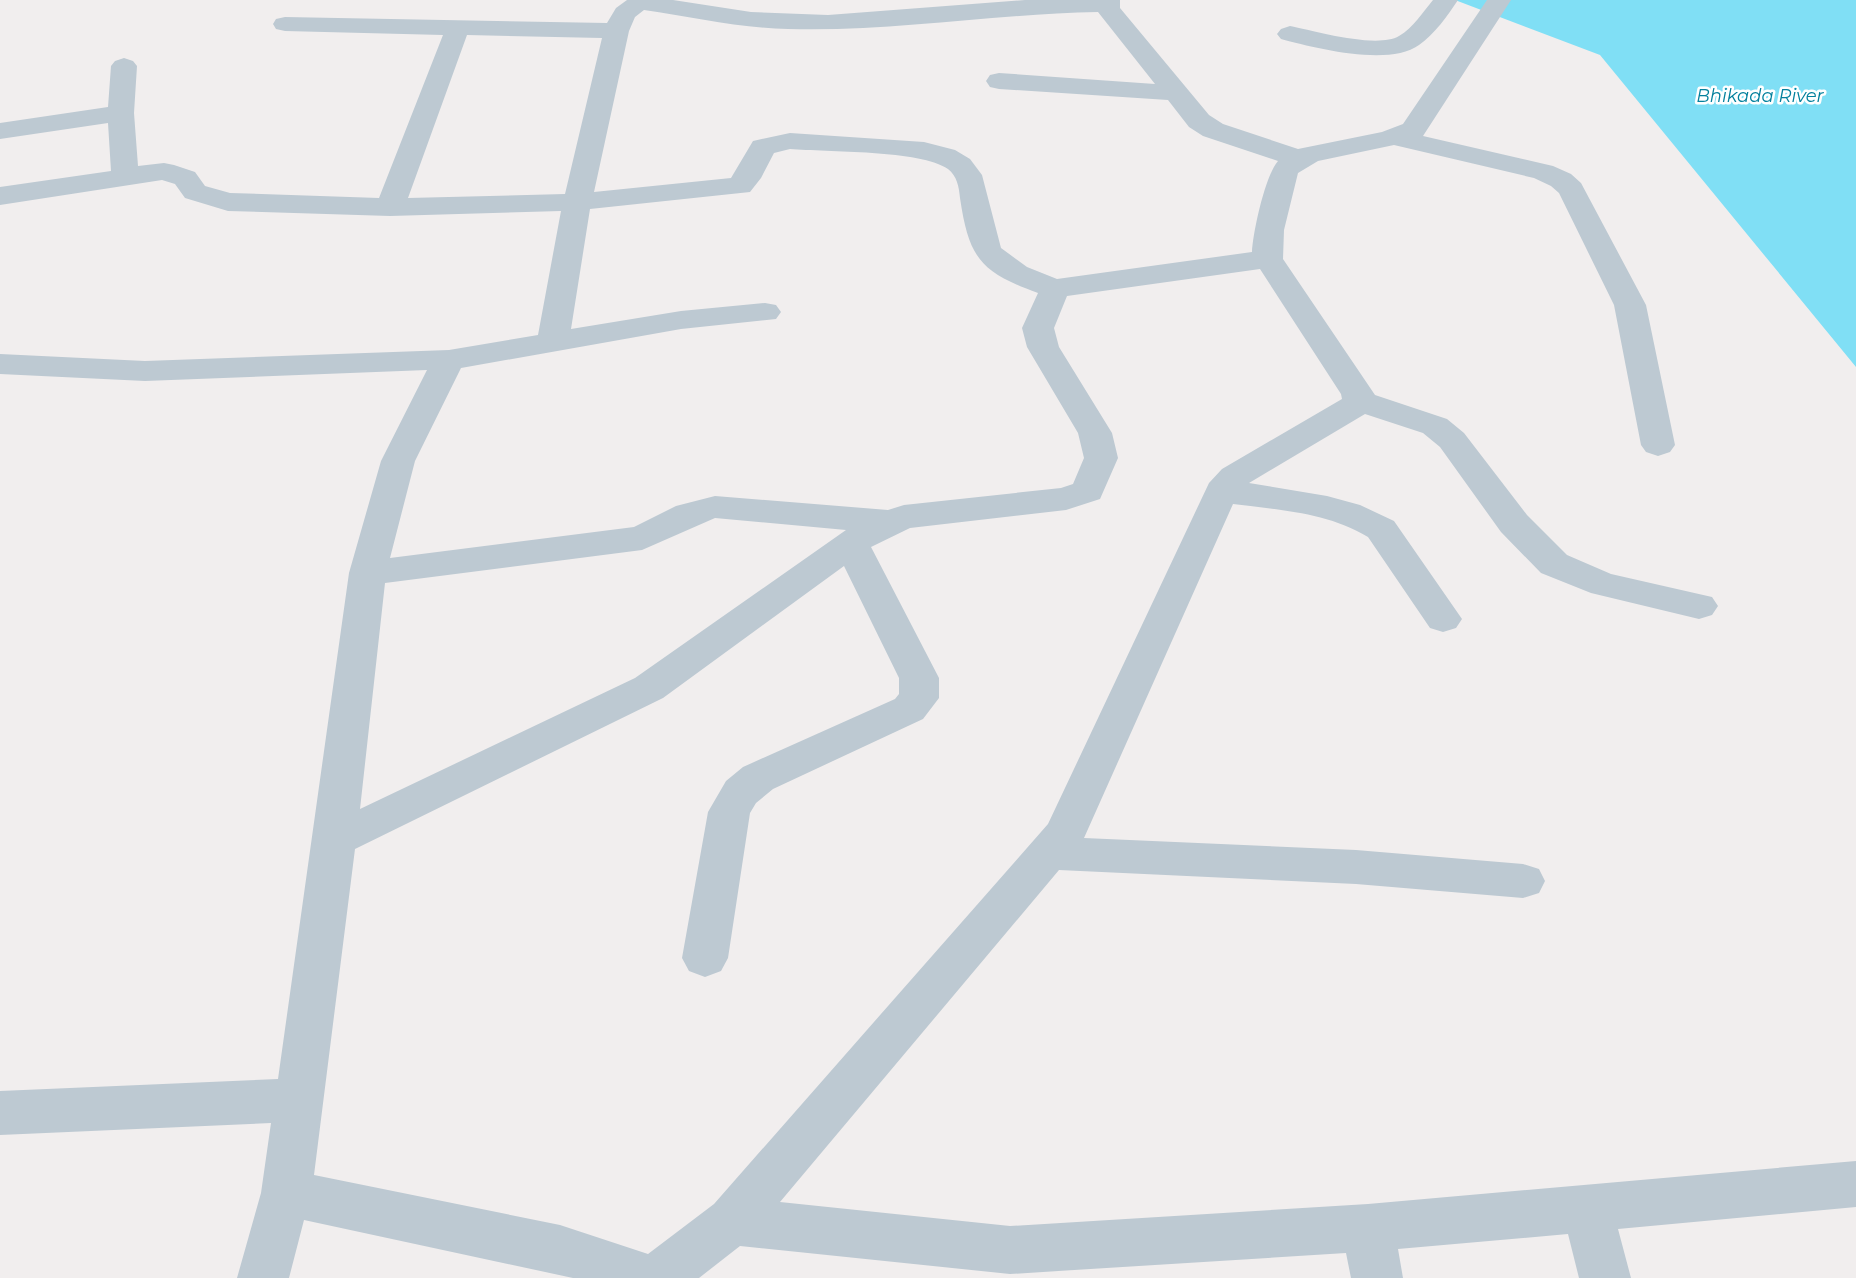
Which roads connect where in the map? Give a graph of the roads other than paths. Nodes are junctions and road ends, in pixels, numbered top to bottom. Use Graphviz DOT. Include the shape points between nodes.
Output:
graph roads {
  1 [pos="374,0"];
  2 [pos="1445,0"];
  3 [pos="641,1"];
  4 [pos="1107,2"];
  5 [pos="1493,10"];
  6 [pos="285,24"];
  7 [pos="361,25"];
  8 [pos="458,27"];
  9 [pos="616,31"];
  10 [pos="1290,34"];
  11 [pos="124,66"];
  12 [pos="999,81"];
  13 [pos="1176,93"];
  14 [pos="121,113"];
  15 [pos="0,131"];
  16 [pos="1398,138"];
  17 [pos="1297,158"];
  18 [pos="125,177"];
  19 [pos="0,196"];
  20 [pos="577,202"];
  21 [pos="390,206"];
  22 [pos="1268,259"];
  23 [pos="1055,289"];
  24 [pos="765,312"];
  25 [pos="553,341"];
  26 [pos="449,360"];
  27 [pos="0,364"];
  28 [pos="1359,401"];
  29 [pos="1658,445"];
  30 [pos="1220,491"];
  31 [pos="890,522"];
  32 [pos="851,544"];
  33 [pos="368,573"];
  34 [pos="1699,606"];
  35 [pos="1443,619"];
  36 [pos="335,840"];
  37 [pos="1048,853"];
  38 [pos="1523,881"];
  39 [pos="705,958"];
  40 [pos="298,1100"];
  41 [pos="0,1113"];
  42 [pos="1856,1184"];
  43 [pos="286,1193"];
  44 [pos="1587,1208"];
  45 [pos="732,1221"];
  46 [pos="1368,1228"];
  47 [pos="1009,1264"];
  48 [pos="263,1278"];
  49 [pos="645,1278"];
  50 [pos="658,1278"];
  51 [pos="1377,1278"];
  52 [pos="1605,1278"];
  1 -- 7 [label="street"];
  2 -- 5 [label="street"];
  2 -- 10 [label="street" via="1407,43 1392,47"];
  3 -- 4 [label="street" via="787,22"];
  3 -- 9 [label="street" via="625,13"];
  4 -- 13 [label="street"];
  5 -- 16 [label="street" via="1413,130"];
  6 -- 7 [label="street"];
  7 -- 8 [label="street"];
  8 -- 9 [label="street"];
  8 -- 21 [label="street"];
  9 -- 20 [label="street"];
  11 -- 14 [label="street"];
  12 -- 13 [label="street"];
  13 -- 17 [label="street" via="1199,121 1213,130"];
  14 -- 15 [label="street"];
  14 -- 18 [label="street"];
  16 -- 17 [label="street" via="1319,150"];
  16 -- 29 [label="street" via="1542,172 1571,189 1630,305"];
  17 -- 22 [label="street" via="1286,169 1266,245"];
  18 -- 19 [label="street"];
  18 -- 21 [label="street" via="177,174 195,192 228,202"];
  20 -- 21 [label="street"];
  20 -- 23 [label="street" via="740,186 763,147 774,143 924,149 961,162 969,174 986,249 995,261"];
  20 -- 25 [label="street"];
  22 -- 23 [label="street"];
  22 -- 28 [label="street"];
  23 -- 31 [label="street" via="1038,328 1043,347 1095,433 1101,458 1088,491 1066,499"];
  24 -- 25 [label="street"];
  25 -- 26 [label="street"];
  26 -- 27 [label="street" via="145,371"];
  26 -- 33 [label="street" via="398,461"];
  28 -- 30 [label="street" via="1234,477"];
  28 -- 34 [label="street" via="1435,426 1452,440 1537,551 1557,566 1586,578"];
  30 -- 35 [label="street" via="1348,511 1370,520 1381,529"];
  30 -- 37 [label="street" via="1075,816"];
  31 -- 32 [label="street"];
  31 -- 33 [label="street" via="715,507 689,514 642,538 617,543"];
  32 -- 36 [label="street" via="649,688"];
  32 -- 39 [label="street" via="919,678 919,698 909,709 758,778 741,792 729,813"];
  33 -- 36 [label="street"];
  36 -- 40 [label="street"];
  37 -- 38 [label="street" via="1356,867"];
  37 -- 45 [label="street"];
  40 -- 41 [label="street"];
  40 -- 43 [label="street"];
  42 -- 44 [label="street"];
  43 -- 48 [label="street"];
  43 -- 49 [label="street" via="560,1249"];
  44 -- 46 [label="street"];
  44 -- 52 [label="street"];
  45 -- 47 [label="street"];
  45 -- 50 [label="street"];
  46 -- 47 [label="street"];
  46 -- 51 [label="street"];
}
